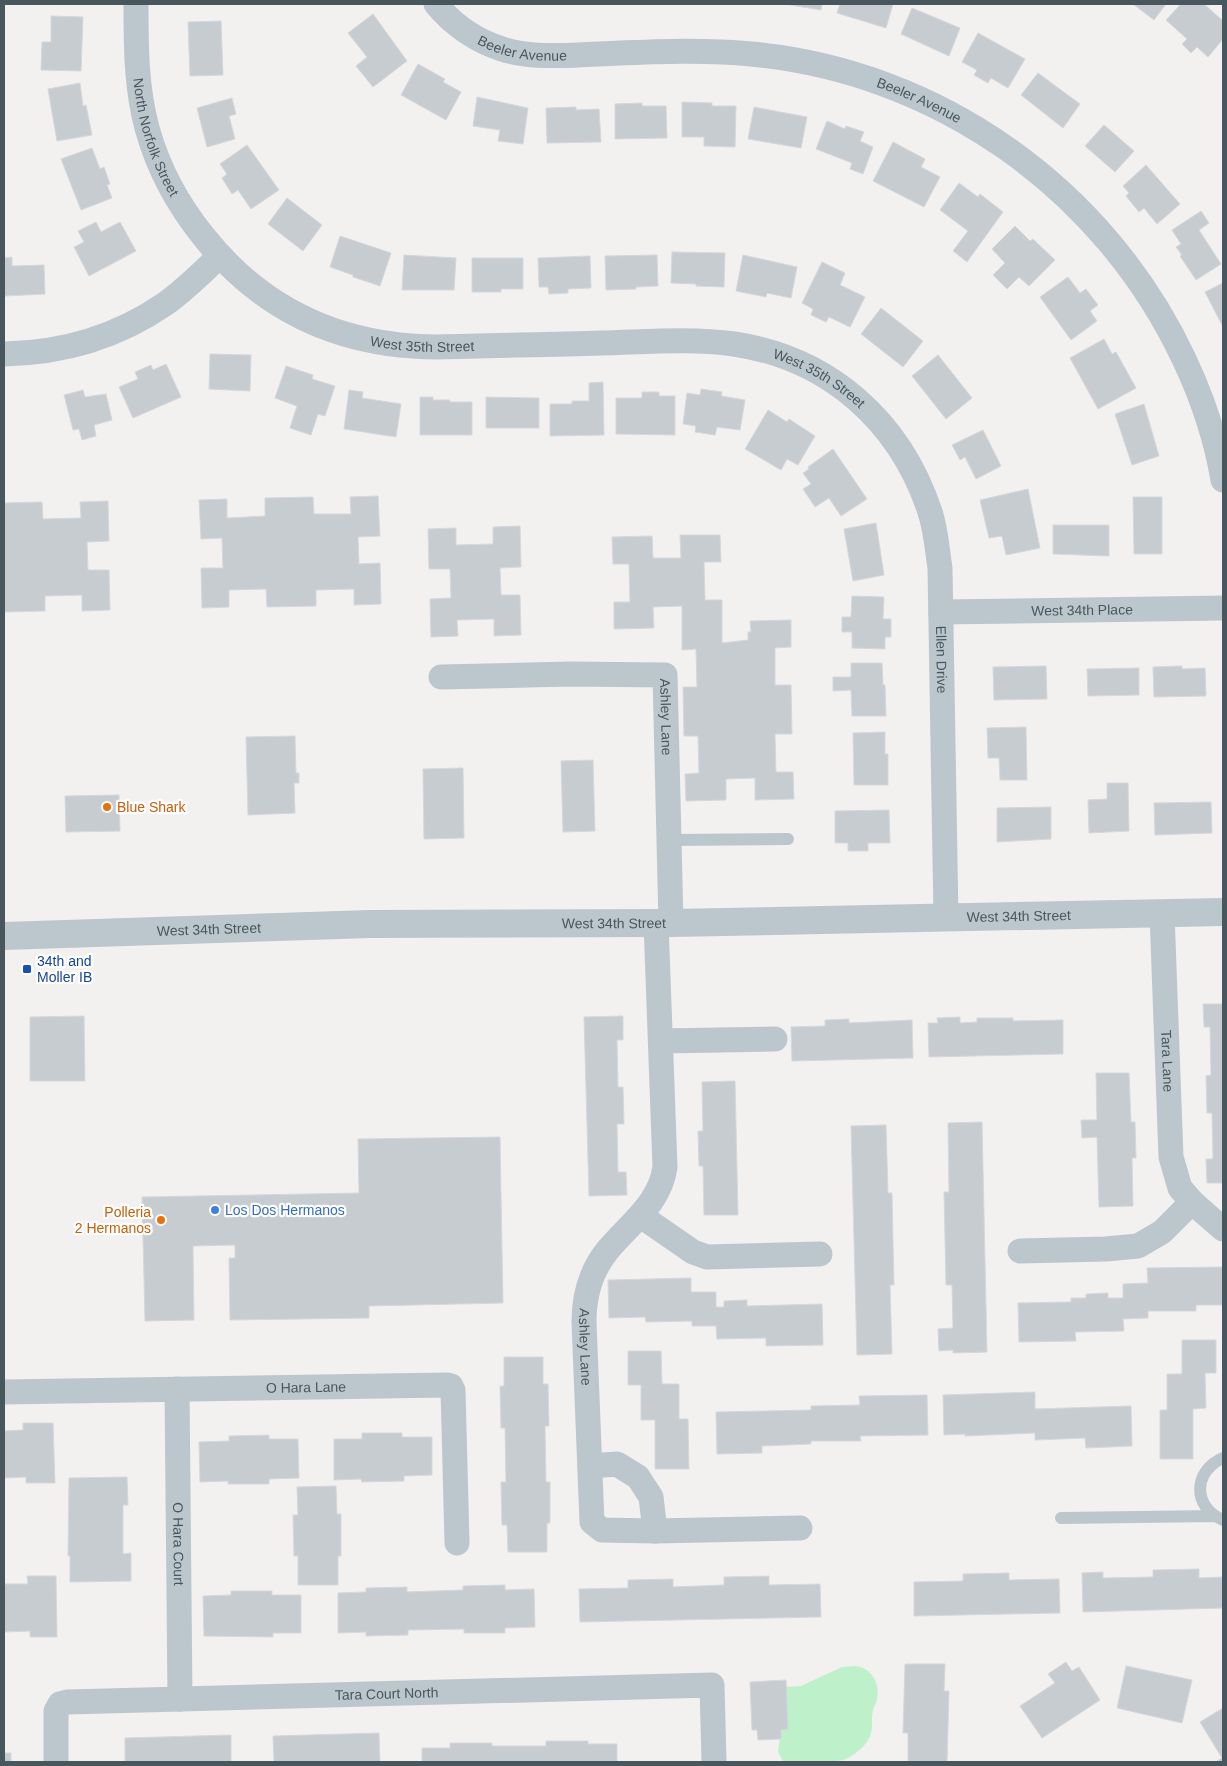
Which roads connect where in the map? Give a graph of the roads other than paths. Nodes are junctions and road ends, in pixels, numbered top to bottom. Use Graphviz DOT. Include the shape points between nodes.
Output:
graph roads {
  1 [pos="136,4"];
  2 [pos="436,4"];
  3 [pos="220,256"];
  4 [pos="4,354"];
  5 [pos="875,416"];
  6 [pos="1223,480"];
  7 [pos="1223,608"];
  8 [pos="941,612"];
  9 [pos="440,677"];
  10 [pos="788,839"];
  11 [pos="668,840"];
  12 [pos="1223,912"];
  13 [pos="1162,913"];
  14 [pos="946,918"];
  15 [pos="664,923"];
  16 [pos="4,936"];
  17 [pos="776,1039"];
  18 [pos="661,1041"];
  19 [pos="1192,1202"];
  20 [pos="641,1216"];
  21 [pos="1223,1229"];
  22 [pos="1020,1251"];
  23 [pos="820,1254"];
  24 [pos="177,1390"];
  25 [pos="4,1392"];
  26 [pos="1223,1458"];
  27 [pos="590,1466"];
  28 [pos="1061,1518"];
  29 [pos="1219,1518"];
  30 [pos="800,1528"];
  31 [pos="655,1531"];
  32 [pos="456,1543"];
  33 [pos="180,1699"];
  34 [pos="56,1762"];
  35 [pos="714,1762"];
  1 -- 3 [label="street, North Norfolk Street" via="137,75 150,137 179,203"];
  2 -- 6 [label="street, Beeler Avenue" via="448,18 474,36 510,52 550,55 722,52 803,60 844,70 893,88 932,104 977,130 1024,161 1061,191 1110,242 1143,285 1164,318 1193,379 1211,430"];
  3 -- 4 [label="street" via="166,303 120,330 64,347"];
  3 -- 5 [label="street, West 35th Street" via="252,286 280,306 319,325 362,338 415,347 688,341 732,344 766,352 814,370 833,381"];
  5 -- 8 [label="street, Ellen Drive" via="908,462 930,513 940,568"];
  7 -- 8 [label="street, West 34th Place"];
  8 -- 14 [label="street, Ellen Drive"];
  9 -- 11 [label="street, Ashley Lane" via="665,675"];
  10 -- 11 [label="lane"];
  11 -- 15 [label="street, Ashley Lane"];
  12 -- 13 [label="street, West 34th Street"];
  13 -- 14 [label="street, West 34th Street"];
  13 -- 19 [label="street, Tara Lane" via="1171,1157 1180,1188"];
  14 -- 15 [label="street, West 34th Street"];
  15 -- 16 [label="street, West 34th Street" via="370,924"];
  15 -- 18 [label="street, Ashley Lane"];
  17 -- 18 [label="street"];
  18 -- 20 [label="street, Ashley Lane" via="665,1167 659,1190"];
  19 -- 21 [label="street, Tara Lane"];
  19 -- 22 [label="street" via="1162,1232 1138,1246"];
  20 -- 23 [label="street" via="693,1252 707,1257"];
  20 -- 27 [label="street, Ashley Lane" via="602,1257 586,1298 584,1322"];
  24 -- 25 [label="street, O Hara Lane"];
  24 -- 32 [label="street, O Hara Lane" via="451,1386"];
  24 -- 33 [label="street, O Hara Court"];
  26 -- 29 [label="lane" via="1208,1468 1200,1488 1207,1509"];
  27 -- 31 [label="street" via="617,1464 638,1477 651,1498"];
  27 -- 31 [label="street, Ashley Lane" via="592,1522 602,1530"];
  28 -- 29 [label="lane"];
  30 -- 31 [label="street, Ashley Lane"];
  33 -- 34 [label="street, Tara Court North" via="60,1704 55,1714"];
  33 -- 35 [label="street, Tara Court North" via="712,1685"];
}
